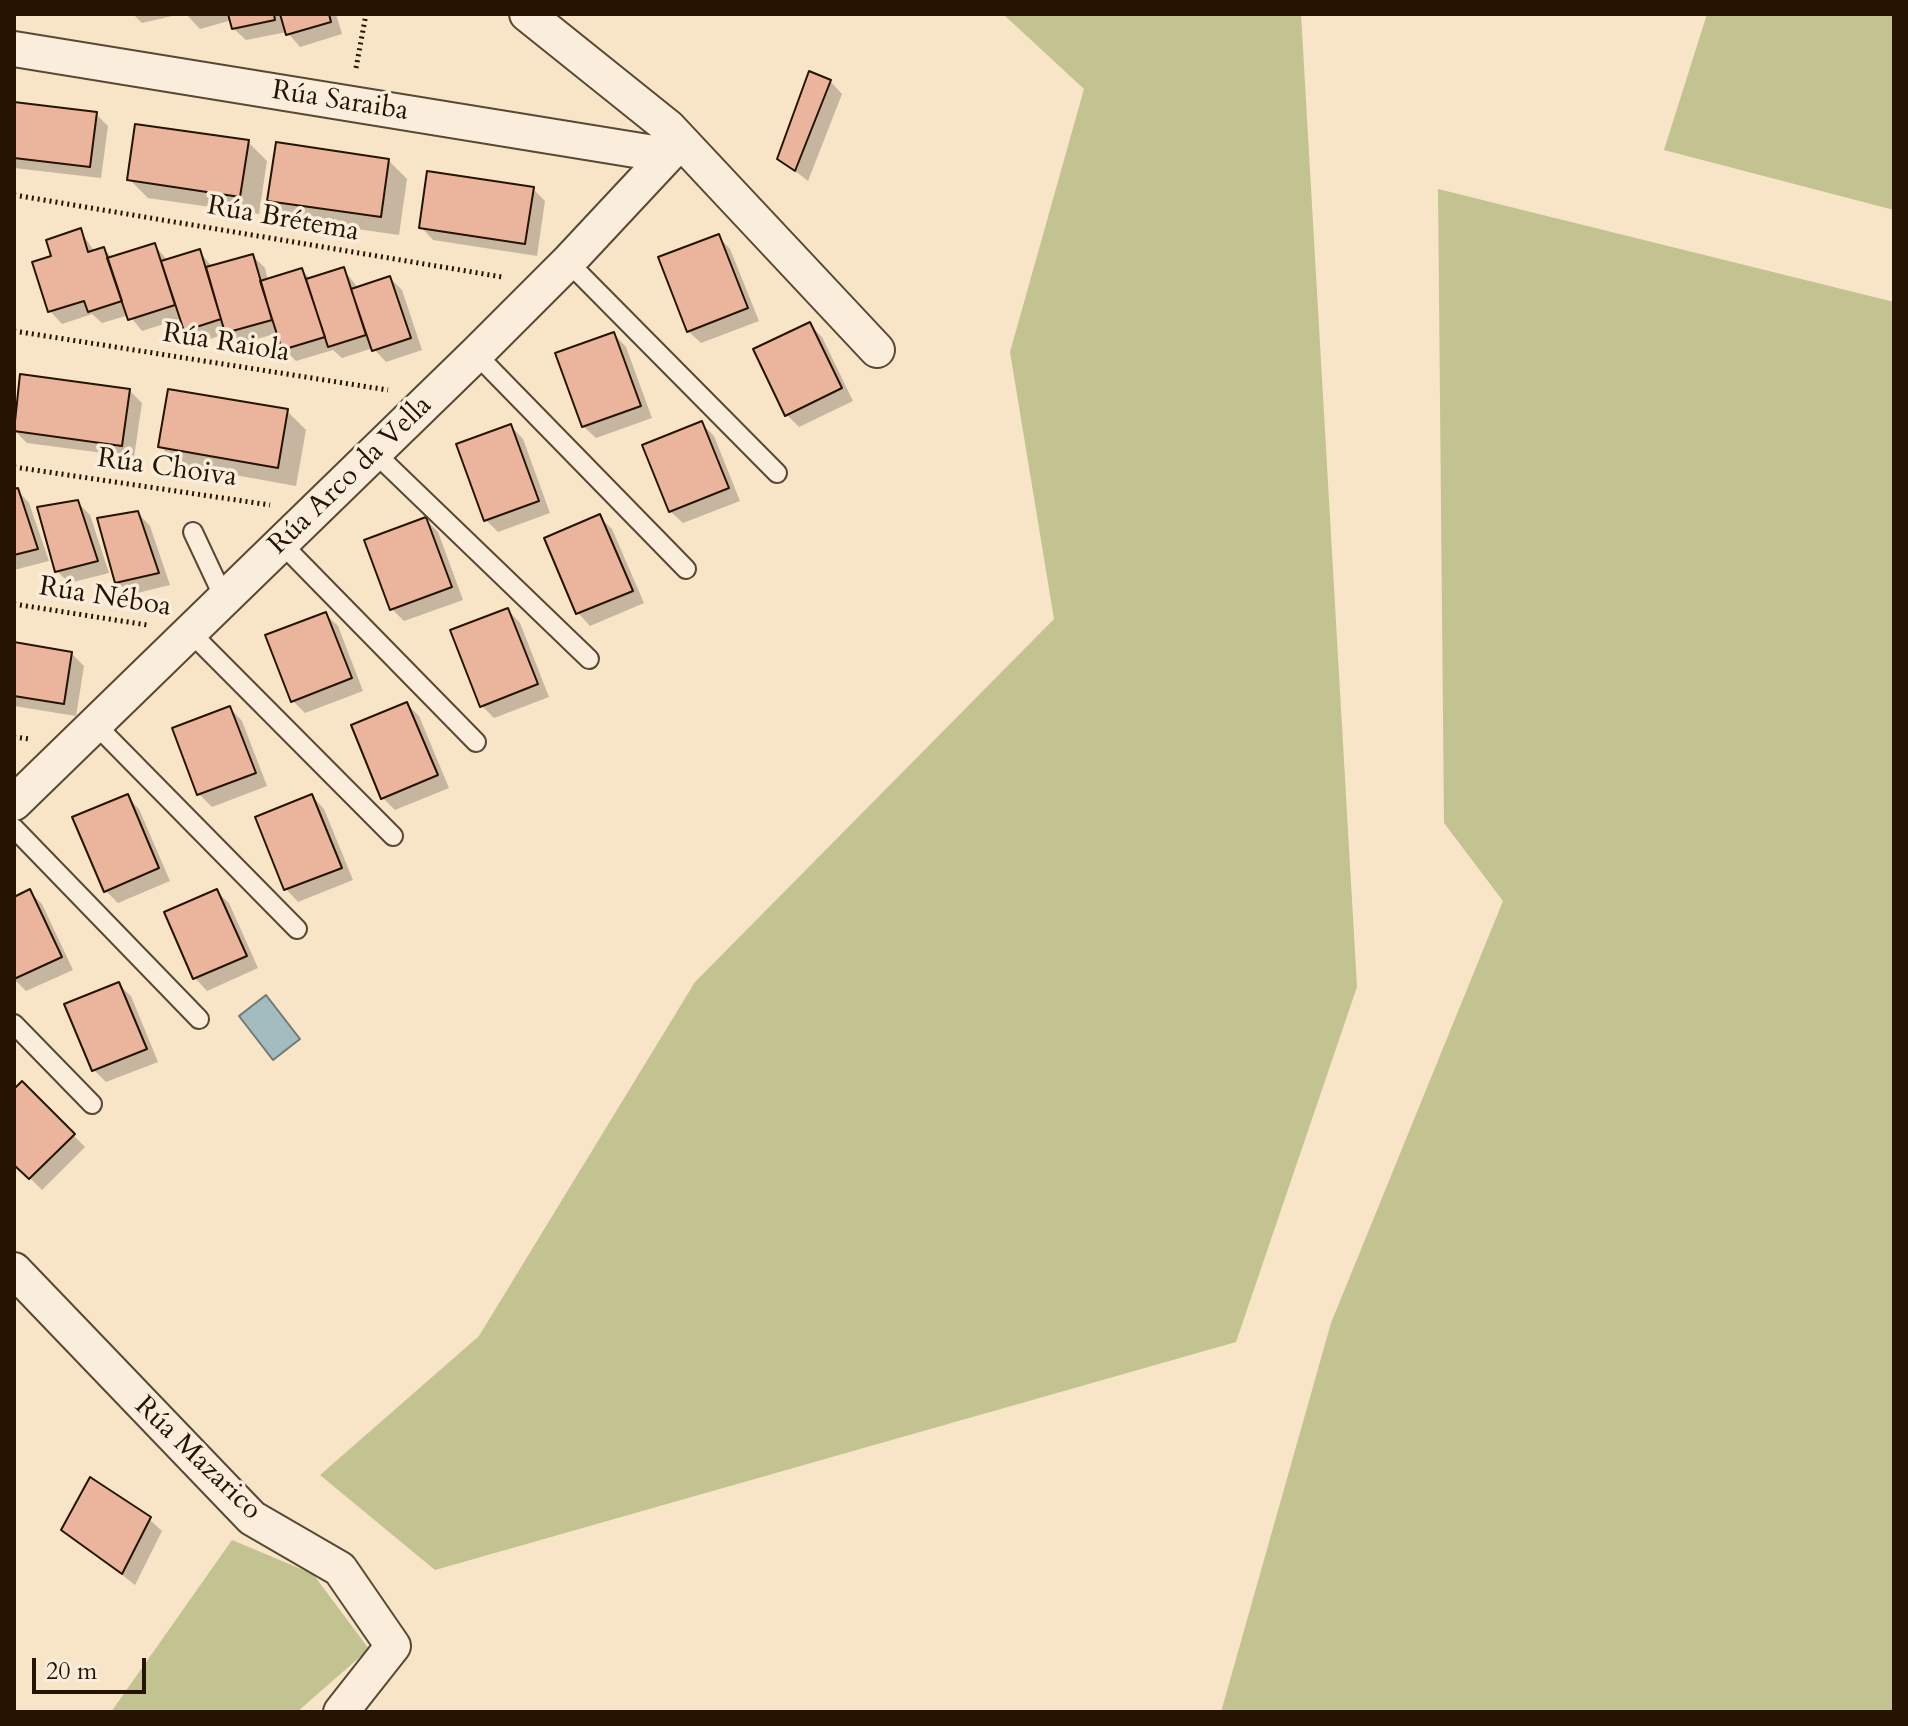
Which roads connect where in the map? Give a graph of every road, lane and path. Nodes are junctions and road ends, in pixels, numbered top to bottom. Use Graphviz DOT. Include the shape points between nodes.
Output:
graph roads {
  1 [pos="366,14"];
  2 [pos="527,14"];
  3 [pos="14,49"];
  4 [pos="350,104"];
  5 [pos="674,148"];
  6 [pos="14,195"];
  7 [pos="557,273"];
  8 [pos="14,331"];
  9 [pos="877,350"];
  10 [pos="476,354"];
  11 [pos="432,397"];
  12 [pos="375,453"];
  13 [pos="14,467"];
  14 [pos="777,473"];
  15 [pos="314,511"];
  16 [pos="193,532"];
  17 [pos="281,543"];
  18 [pos="686,569"];
  19 [pos="224,598"];
  20 [pos="14,604"];
  21 [pos="190,632"];
  22 [pos="589,659"];
  23 [pos="95,724"];
  24 [pos="476,742"];
  25 [pos="14,803"];
  26 [pos="14,828"];
  27 [pos="393,836"];
  28 [pos="297,929"];
  29 [pos="199,1019"];
  30 [pos="14,1024"];
  31 [pos="92,1104"];
  32 [pos="14,1270"];
  33 [pos="341,1712"];
  1 -- 4 [label="path"];
  2 -- 5 [label="street"];
  3 -- 4 [label="street, Rúa Saraiba"];
  4 -- 5 [label="street, Rúa Saraiba"];
  5 -- 7 [label="street, Rúa Arco da Vella"];
  5 -- 9 [label="street"];
  6 -- 7 [label="path, Rúa Brétema"];
  7 -- 10 [label="street, Rúa Arco da Vella"];
  7 -- 14 [label="lane"];
  8 -- 11 [label="path, Rúa Raiola"];
  10 -- 11 [label="street, Rúa Arco da Vella"];
  10 -- 18 [label="lane"];
  11 -- 12 [label="street, Rúa Arco da Vella"];
  12 -- 15 [label="street, Rúa Arco da Vella"];
  12 -- 22 [label="lane"];
  13 -- 15 [label="path, Rúa Choiva"];
  15 -- 17 [label="street, Rúa Arco da Vella"];
  16 -- 19 [label="lane"];
  17 -- 19 [label="street, Rúa Arco da Vella"];
  17 -- 24 [label="lane"];
  19 -- 21 [label="street, Rúa Arco da Vella"];
  20 -- 21 [label="path, Rúa Néboa"];
  21 -- 23 [label="street, Rúa Arco da Vella"];
  21 -- 27 [label="lane"];
  23 -- 25 [label="street, Rúa Arco da Vella"];
  23 -- 28 [label="lane"];
  26 -- 29 [label="lane"];
  30 -- 31 [label="lane"];
  32 -- 33 [label="street, Rúa Mazarico" via="252,1518 340,1569 393,1646"];
}
